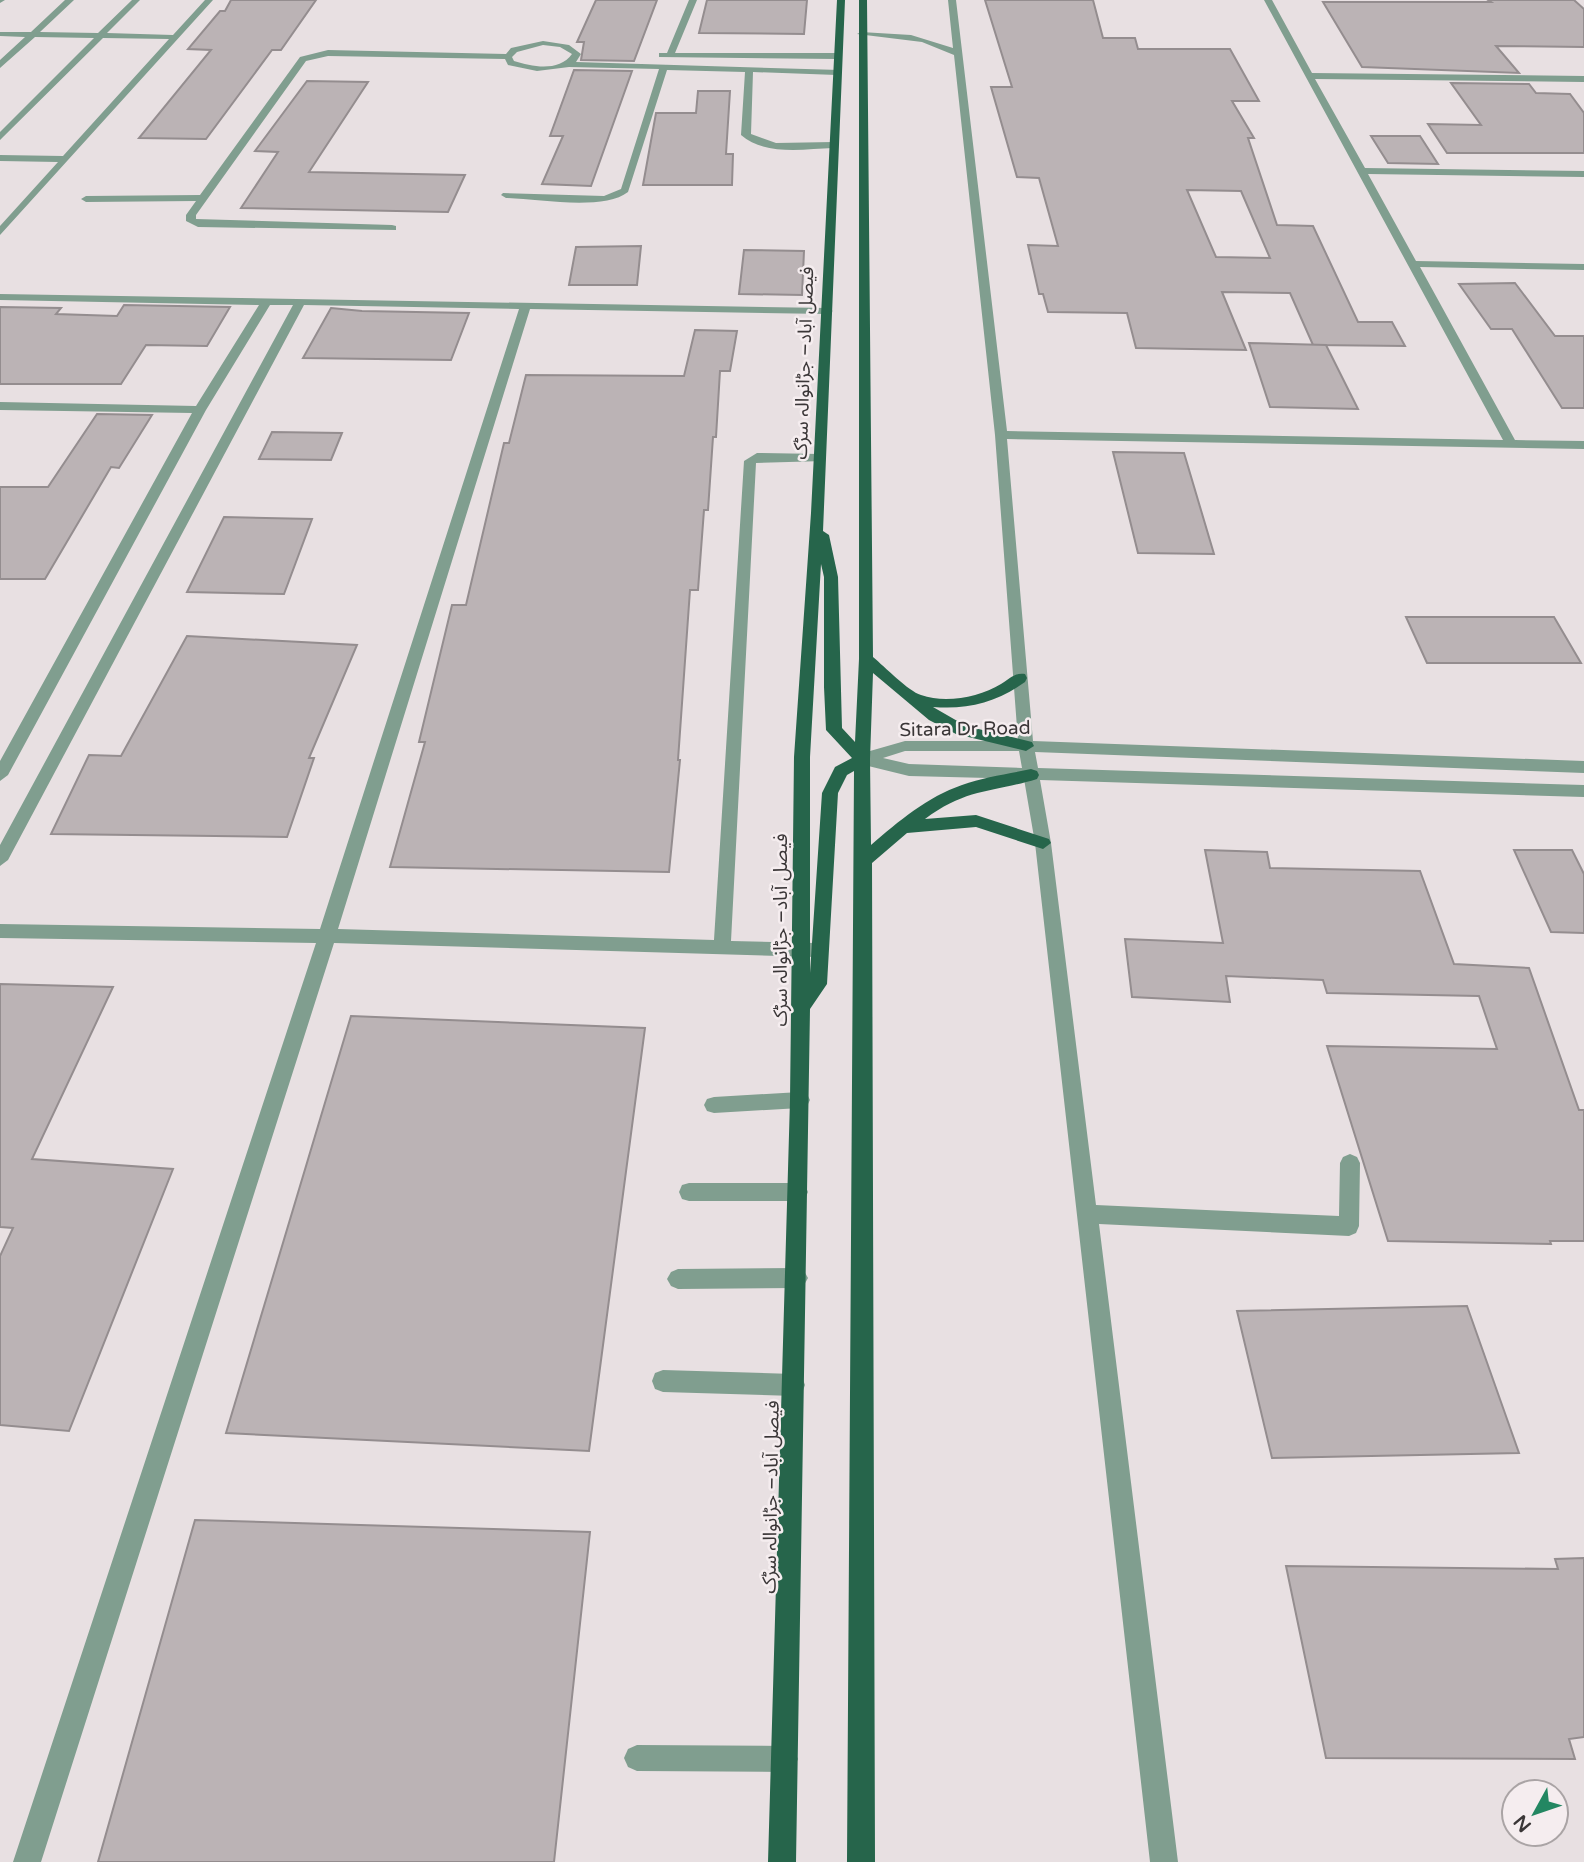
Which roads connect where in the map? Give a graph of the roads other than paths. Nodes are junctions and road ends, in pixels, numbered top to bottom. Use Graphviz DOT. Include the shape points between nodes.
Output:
graph roads {
  1 [pos="70,0"];
  2 [pos="136,0"];
  3 [pos="209,0"];
  4 [pos="693,0"];
  5 [pos="841,0"];
  6 [pos="863,0"];
  7 [pos="953,0"];
  8 [pos="1268,0"];
  9 [pos="0,34"];
  10 [pos="861,34"];
  11 [pos="32,35"];
  12 [pos="100,36"];
  13 [pos="174,37"];
  14 [pos="577,54"];
  15 [pos="604,54"];
  16 [pos="958,54"];
  17 [pos="656,55"];
  18 [pos="670,55"];
  19 [pos="508,57"];
  20 [pos="568,64"];
  21 [pos="837,64"];
  22 [pos="0,65"];
  23 [pos="664,67"];
  24 [pos="748,69"];
  25 [pos="1310,76"];
  26 [pos="1584,79"];
  27 [pos="0,137"];
  28 [pos="833,145"];
  29 [pos="0,158"];
  30 [pos="66,159"];
  31 [pos="1362,171"];
  32 [pos="1584,174"];
  33 [pos="506,195"];
  34 [pos="204,198"];
  35 [pos="86,199"];
  36 [pos="393,228"];
  37 [pos="0,232"];
  38 [pos="1413,264"];
  39 [pos="1584,267"];
  40 [pos="0,297"];
  41 [pos="267,301"];
  42 [pos="301,301"];
  43 [pos="526,305"];
  44 [pos="827,311"];
  45 [pos="0,406"];
  46 [pos="200,410"];
  47 [pos="1001,435"];
  48 [pos="1511,443"];
  49 [pos="1584,444"];
  50 [pos="820,458"];
  51 [pos="818,513"];
  52 [pos="866,659"];
  53 [pos="1020,678"];
  54 [pos="912,700"];
  55 [pos="1026,746"];
  56 [pos="862,759"];
  57 [pos="1584,767"];
  58 [pos="0,775"];
  59 [pos="1031,775"];
  60 [pos="1584,792"];
  61 [pos="905,827"];
  62 [pos="1043,843"];
  63 [pos="0,860"];
  64 [pos="863,861"];
  65 [pos="0,931"];
  66 [pos="327,936"];
  67 [pos="722,947"];
  68 [pos="810,950"];
  69 [pos="800,1100"];
  70 [pos="714,1105"];
  71 [pos="1350,1163"];
  72 [pos="689,1192"];
  73 [pos="798,1192"];
  74 [pos="1087,1214"];
  75 [pos="797,1278"];
  76 [pos="678,1279"];
  77 [pos="663,1381"];
  78 [pos="794,1385"];
  79 [pos="637,1758"];
  80 [pos="785,1759"];
  81 [pos="27,1862"];
  82 [pos="782,1862"];
  83 [pos="861,1862"];
  84 [pos="1164,1862"];
  1 -- 11 [label="street"];
  2 -- 12 [label="street"];
  3 -- 13 [label="street"];
  4 -- 18 [label="street"];
  5 -- 21 [label="main road, فیصل آباد– جڑانوالہ سڑک"];
  6 -- 10 [label="main road"];
  7 -- 16 [label="street"];
  8 -- 25 [label="street"];
  9 -- 11 [label="street"];
  10 -- 16 [label="street" via="911,36"];
  10 -- 52 [label="main road"];
  11 -- 12 [label="street"];
  11 -- 22 [label="street"];
  12 -- 13 [label="street"];
  12 -- 27 [label="street"];
  13 -- 30 [label="street"];
  14 -- 15 [label="street"];
  14 -- 19 [label="street" via="572,48 543,43 514,50"];
  14 -- 20 [label="street"];
  16 -- 47 [label="street"];
  17 -- 18 [label="street"];
  18 -- 21 [label="street"];
  19 -- 20 [label="street" via="511,63 537,69"];
  19 -- 34 [label="street" via="328,53 303,59"];
  20 -- 23 [label="street"];
  21 -- 24 [label="street"];
  21 -- 28 [label="main road, فیصل آباد– جڑانوالہ سڑک"];
  23 -- 24 [label="street"];
  23 -- 33 [label="street" via="625,190 604,199"];
  24 -- 28 [label="street" via="746,135 767,145"];
  25 -- 26 [label="street"];
  25 -- 31 [label="street"];
  28 -- 44 [label="main road, فیصل آباد– جڑانوالہ سڑک"];
  29 -- 30 [label="street"];
  30 -- 37 [label="street"];
  31 -- 32 [label="street"];
  31 -- 38 [label="street"];
  34 -- 35 [label="street"];
  34 -- 36 [label="street" via="191,215 191,221 198,224"];
  38 -- 39 [label="street"];
  38 -- 48 [label="street"];
  40 -- 41 [label="street"];
  41 -- 42 [label="street"];
  41 -- 46 [label="street"];
  42 -- 43 [label="street"];
  42 -- 63 [label="street"];
  43 -- 44 [label="street"];
  43 -- 66 [label="street"];
  44 -- 50 [label="main road, فیصل آباد– جڑانوالہ سڑک"];
  45 -- 46 [label="street"];
  46 -- 58 [label="street"];
  47 -- 48 [label="street"];
  47 -- 53 [label="street"];
  48 -- 49 [label="street"];
  50 -- 51 [label="main road, فیصل آباد– جڑانوالہ سڑک"];
  50 -- 67 [label="street" via="757,457 750,461"];
  51 -- 56 [label="main road" via="831,577 834,730"];
  51 -- 68 [label="main road, فیصل آباد– جڑانوالہ سڑک" via="802,757"];
  52 -- 54 [label="main road"];
  52 -- 56 [label="main road"];
  53 -- 54 [label="main road" via="988,698 968,703"];
  53 -- 55 [label="street"];
  54 -- 55 [label="main road" via="961,730"];
  55 -- 56 [label="street, Sitara Dr Road" via="905,746"];
  55 -- 57 [label="street, Sitara Dr Road"];
  55 -- 59 [label="street"];
  56 -- 59 [label="street, Sitara Dr Road" via="909,770"];
  56 -- 64 [label="main road"];
  56 -- 68 [label="main road" via="841,771 830,793"];
  59 -- 60 [label="street, Sitara Dr Road"];
  59 -- 61 [label="main road" via="964,789"];
  59 -- 62 [label="street"];
  61 -- 62 [label="main road" via="976,821"];
  61 -- 64 [label="main road"];
  62 -- 74 [label="street"];
  64 -- 83 [label="main road"];
  65 -- 66 [label="street"];
  66 -- 67 [label="street"];
  66 -- 81 [label="street"];
  67 -- 68 [label="street"];
  68 -- 69 [label="main road, فیصل آباد– جڑانوالہ سڑک" via="801,1007"];
  69 -- 70 [label="street"];
  69 -- 73 [label="main road, فیصل آباد– جڑانوالہ سڑک"];
  71 -- 74 [label="street" via="1349,1226"];
  72 -- 73 [label="street"];
  73 -- 75 [label="main road, فیصل آباد– جڑانوالہ سڑک"];
  74 -- 84 [label="street"];
  75 -- 76 [label="street"];
  75 -- 78 [label="main road, فیصل آباد– جڑانوالہ سڑک"];
  77 -- 78 [label="street"];
  78 -- 80 [label="main road, فیصل آباد– جڑانوالہ سڑک"];
  79 -- 80 [label="street"];
  80 -- 82 [label="main road, فیصل آباد– جڑانوالہ سڑک"];
}
